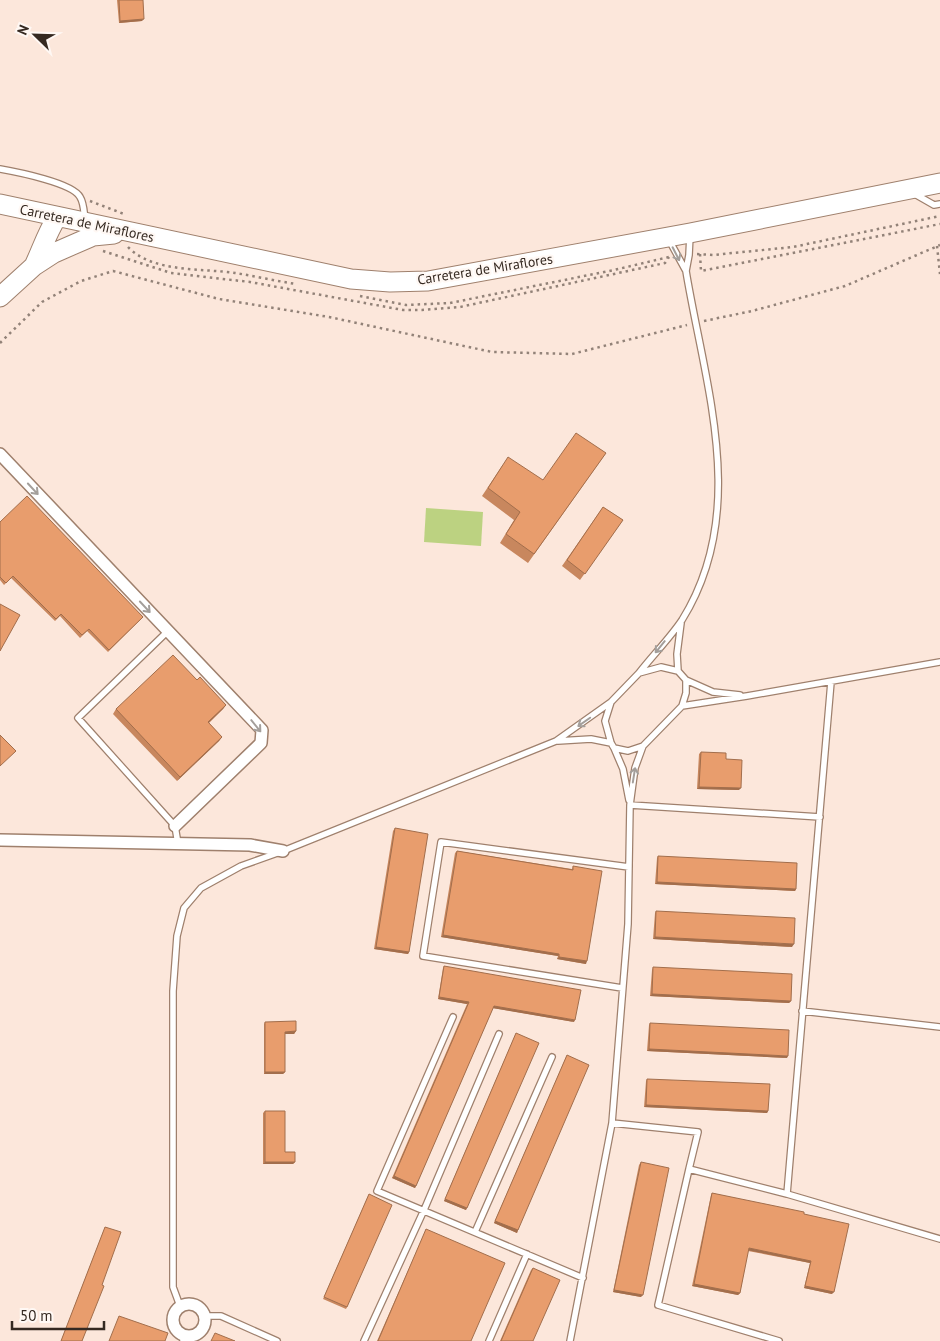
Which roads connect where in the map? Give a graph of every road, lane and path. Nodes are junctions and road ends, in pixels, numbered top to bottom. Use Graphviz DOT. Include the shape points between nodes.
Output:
graph roads {
  1 [pos="0,169"];
  2 [pos="940,183"];
  3 [pos="907,189"];
  4 [pos="81,198"];
  5 [pos="940,204"];
  6 [pos="4,205"];
  7 [pos="940,216"];
  8 [pos="57,217"];
  9 [pos="86,223"];
  10 [pos="128,224"];
  11 [pos="940,224"];
  12 [pos="690,233"];
  13 [pos="47,234"];
  14 [pos="668,237"];
  15 [pos="939,245"];
  16 [pos="54,253"];
  17 [pos="34,266"];
  18 [pos="686,271"];
  19 [pos="940,274"];
  20 [pos="0,298"];
  21 [pos="695,322"];
  22 [pos="0,342"];
  23 [pos="0,454"];
  24 [pos="681,621"];
  25 [pos="168,631"];
  26 [pos="940,662"];
  27 [pos="678,671"];
  28 [pos="639,673"];
  29 [pos="686,680"];
  30 [pos="831,682"];
  31 [pos="747,696"];
  32 [pos="611,702"];
  33 [pos="682,706"];
  34 [pos="556,741"];
  35 [pos="612,745"];
  36 [pos="643,746"];
  37 [pos="630,805"];
  38 [pos="820,818"];
  39 [pos="176,826"];
  40 [pos="0,840"];
  41 [pos="178,844"];
  42 [pos="282,851"];
  43 [pos="629,867"];
  44 [pos="622,988"];
  45 [pos="802,1011"];
  46 [pos="453,1016"];
  47 [pos="940,1027"];
  48 [pos="499,1034"];
  49 [pos="552,1057"];
  50 [pos="612,1123"];
  51 [pos="688,1168"];
  52 [pos="786,1194"];
  53 [pos="424,1210"];
  54 [pos="475,1232"];
  55 [pos="940,1239"];
  56 [pos="527,1254"];
  57 [pos="583,1278"];
  58 [pos="180,1306"];
  59 [pos="205,1316"];
  60 [pos="183,1338"];
  61 [pos="277,1341"];
  62 [pos="364,1341"];
  63 [pos="489,1341"];
  64 [pos="570,1341"];
  65 [pos="779,1341"];
  1 -- 4 [label="lane" via="71,188"];
  2 -- 3 [label="main road, Carretera de Miraflores"];
  3 -- 5 [label="lane" via="934,205"];
  3 -- 12 [label="main road, Carretera de Miraflores"];
  4 -- 9 [label="lane"];
  4 -- 10 [label="path"];
  6 -- 8 [label="main road, Carretera de Miraflores"];
  6 -- 13 [label="main road" via="43,226"];
  7 -- 11 [label="path" via="793,247 700,254 701,271"];
  8 -- 9 [label="main road, Carretera de Miraflores"];
  8 -- 13 [label="main road"];
  8 -- 16 [label="main road" via="62,233"];
  9 -- 10 [label="main road, Carretera de Miraflores"];
  10 -- 14 [label="main road, Carretera de Miraflores" via="351,279 390,282 428,281"];
  10 -- 16 [label="main road"];
  12 -- 14 [label="main road, Carretera de Miraflores"];
  12 -- 18 [label="lane"];
  13 -- 17 [label="main road"];
  14 -- 18 [label="lane, one-way"];
  15 -- 19 [label="path"];
  15 -- 21 [label="path" via="845,286 752,311"];
  16 -- 17 [label="main road"];
  17 -- 20 [label="main road"];
  18 -- 21 [label="lane"];
  21 -- 22 [label="path" via="572,354 492,352 329,317 218,299 113,271 81,281 42,302"];
  21 -- 24 [label="lane" via="718,450 719,491 706,569"];
  23 -- 25 [label="street, one-way"];
  24 -- 27 [label="lane" via="676,654"];
  24 -- 28 [label="lane, one-way"];
  25 -- 39 [label="street, one-way" via="262,730 261,743"];
  25 -- 39 [label="lane" via="78,718"];
  26 -- 30 [label="lane"];
  27 -- 28 [label="lane" via="662,667"];
  27 -- 29 [label="lane"];
  28 -- 32 [label="lane"];
  29 -- 31 [label="lane" via="713,692"];
  29 -- 33 [label="lane"];
  30 -- 31 [label="lane"];
  30 -- 38 [label="lane"];
  31 -- 33 [label="lane"];
  32 -- 34 [label="lane, one-way"];
  32 -- 35 [label="lane" via="605,721"];
  33 -- 36 [label="lane"];
  34 -- 35 [label="lane" via="591,739"];
  34 -- 42 [label="lane"];
  35 -- 36 [label="lane" via="628,751"];
  35 -- 37 [label="lane" via="623,769"];
  37 -- 36 [label="lane, one-way" via="635,768"];
  37 -- 38 [label="lane"];
  37 -- 43 [label="lane"];
  38 -- 45 [label="lane"];
  39 -- 41 [label="lane"];
  40 -- 41 [label="street"];
  41 -- 42 [label="street" via="250,844"];
  42 -- 58 [label="lane" via="240,866 201,888 184,908 177,936 173,992 173,1287"];
  43 -- 44 [label="lane"];
  43 -- 44 [label="lane" via="441,842 423,956"];
  44 -- 50 [label="lane"];
  45 -- 47 [label="lane"];
  45 -- 52 [label="lane"];
  46 -- 53 [label="lane" via="377,1191"];
  48 -- 53 [label="lane"];
  49 -- 54 [label="lane"];
  50 -- 51 [label="lane" via="698,1132"];
  50 -- 57 [label="lane"];
  51 -- 52 [label="lane"];
  51 -- 65 [label="lane" via="658,1305"];
  52 -- 55 [label="lane"];
  53 -- 54 [label="lane"];
  53 -- 62 [label="lane"];
  54 -- 56 [label="lane"];
  56 -- 57 [label="lane"];
  56 -- 63 [label="lane"];
  57 -- 64 [label="lane"];
  58 -- 59 [label="street" via="186,1303 198,1306"];
  58 -- 60 [label="street" via="172,1322"];
  59 -- 60 [label="street" via="205,1323 197,1334"];
  59 -- 61 [label="lane" via="221,1316"];
}
